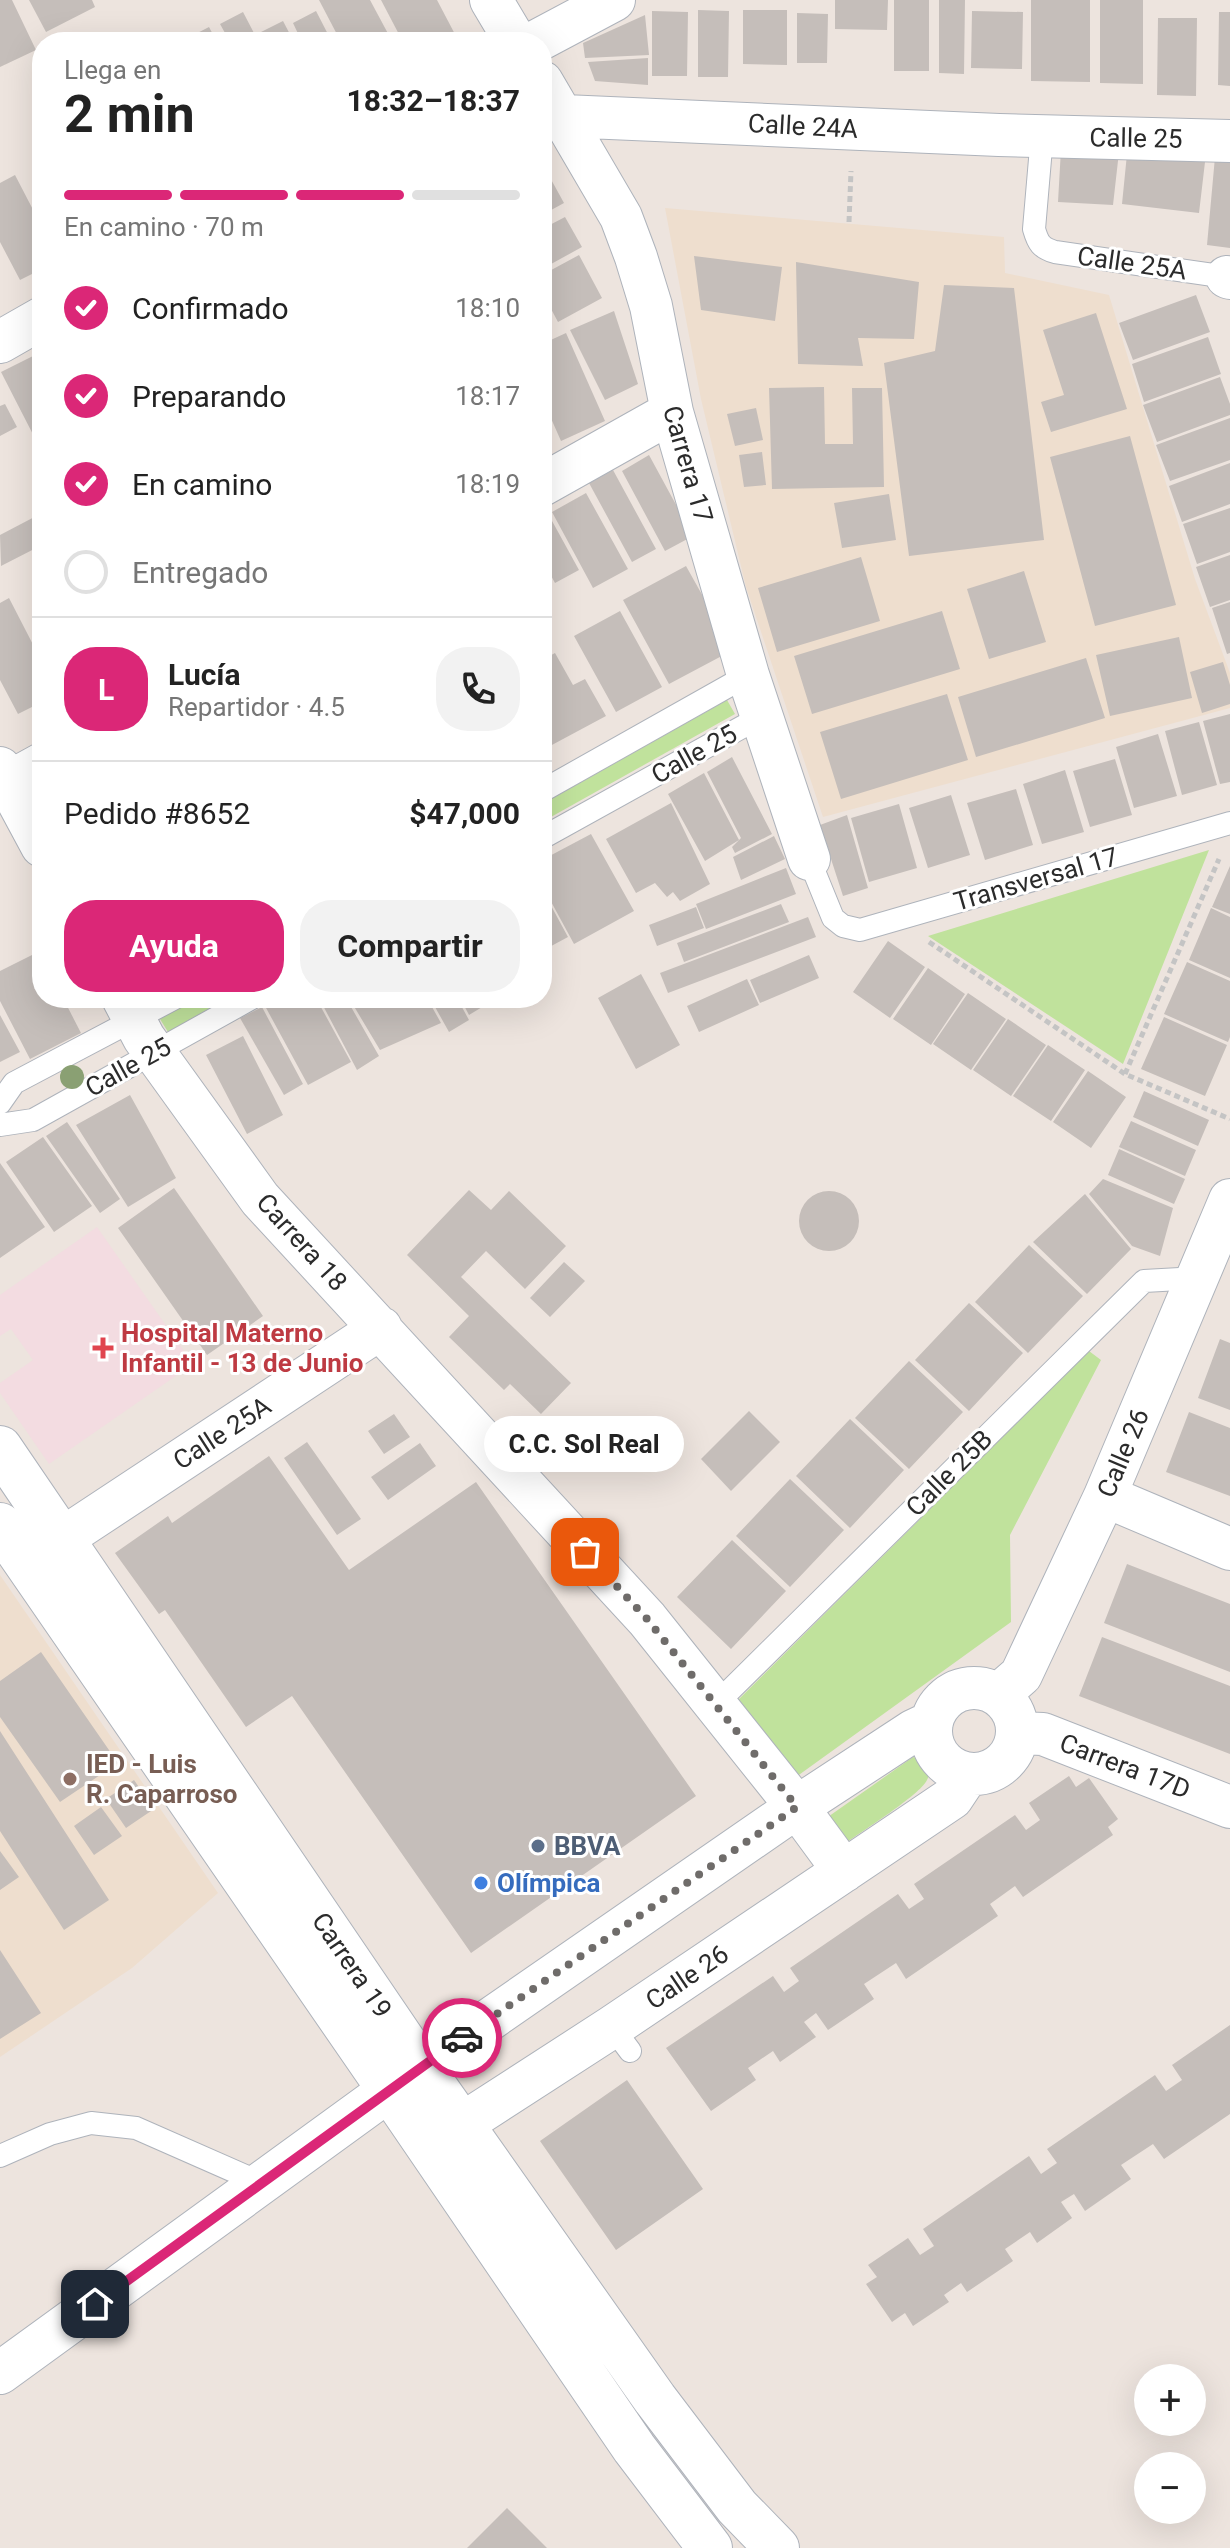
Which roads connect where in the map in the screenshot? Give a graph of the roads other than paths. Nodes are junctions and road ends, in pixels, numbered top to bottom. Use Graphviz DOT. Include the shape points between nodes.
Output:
graph roads {
  1 [pos="491,0"];
  2 [pos="614,0"];
  3 [pos="510,32"];
  4 [pos="552,33"];
  5 [pos="553,99"];
  6 [pos="1042,136"];
  7 [pos="1230,141"];
  8 [pos="1229,280"];
  9 [pos="32,324"];
  10 [pos="0,342"];
  11 [pos="672,412"];
  12 [pos="552,479"];
  13 [pos="748,675"];
  14 [pos="762,716"];
  15 [pos="13,776"];
  16 [pos="552,785"];
  17 [pos="32,822"];
  18 [pos="1230,823"];
  19 [pos="552,832"];
  20 [pos="809,859"];
  21 [pos="160,1008"];
  22 [pos="208,1008"];
  23 [pos="137,1024"];
  24 [pos="0,1103"];
  25 [pos="0,1125"];
  26 [pos="1230,1200"];
  27 [pos="1214,1284"];
  28 [pos="381,1328"];
  29 [pos="0,1448"];
  30 [pos="1105,1496"];
  31 [pos="0,1525"];
  32 [pos="63,1538"];
  33 [pos="1230,1549"];
  34 [pos="998,1695"];
  35 [pos="716,1704"];
  36 [pos="932,1722"];
  37 [pos="1018,1733"];
  38 [pos="968,1774"];
  39 [pos="797,1807"];
  40 [pos="1230,1807"];
  41 [pos="844,1871"];
  42 [pos="405,2078"];
  43 [pos="462,2124"];
  44 [pos="0,2156"];
  45 [pos="261,2183"];
  46 [pos="0,2373"];
  47 [pos="710,2548"];
  48 [pos="777,2548"];
  1 -- 3 [label="street"];
  2 -- 4 [label="street"];
  5 -- 6 [label="street, Calle 24A" via="853,128"];
  5 -- 11 [label="street, Carrera 17" via="621,217 651,306"];
  6 -- 7 [label="street, Calle 25"];
  6 -- 8 [label="lane, Calle 25A" via="1034,229 1045,249"];
  9 -- 10 [label="street"];
  11 -- 12 [label="street"];
  11 -- 13 [label="street, Carrera 17"];
  13 -- 14 [label="street, Carrera 17"];
  13 -- 16 [label="lane, Calle 25"];
  14 -- 19 [label="lane, Calle 25"];
  14 -- 20 [label="street, Carrera 17"];
  15 -- 17 [label="street"];
  18 -- 20 [label="lane, Transversal 17" via="860,930 833,918"];
  21 -- 23 [label="lane, Calle 25"];
  22 -- 23 [label="lane, Calle 25"];
  23 -- 24 [label="lane, Calle 25" via="14,1083"];
  23 -- 25 [label="lane, Calle 25" via="33,1120"];
  23 -- 28 [label="street, Carrera 18" via="260,1199"];
  26 -- 27 [label="street, Calle 26"];
  27 -- 30 [label="street, Calle 26"];
  27 -- 35 [label="lane, Calle 25B" via="1144,1281"];
  28 -- 32 [label="street, Calle 25A"];
  28 -- 35 [label="street, Carrera 18" via="647,1619"];
  29 -- 32 [label="street, Carrera 19"];
  30 -- 33 [label="street"];
  30 -- 34 [label="street, Calle 26" via="1021,1675"];
  31 -- 42 [label="street, Carrera 19"];
  32 -- 42 [label="street, Carrera 19"];
  34 -- 36 [label="street" via="985,1689 957,1692 937,1709"];
  34 -- 37 [label="street" via="1016,1718"];
  35 -- 39 [label="street, Carrera 18"];
  36 -- 38 [label="street" via="936,1750 954,1770"];
  36 -- 39 [label="street"];
  37 -- 38 [label="street" via="1007,1760 996,1769"];
  37 -- 40 [label="street, Carrera 17D" via="1043,1734"];
  38 -- 41 [label="street, Calle 26" via="952,1798"];
  39 -- 41 [label="street, Carrera 18"];
  39 -- 42 [label="street"];
  41 -- 43 [label="street, Calle 26" via="621,2039"];
  42 -- 43 [label="street, Carrera 19"];
  42 -- 45 [label="street"];
  42 -- 47 [label="street, Carrera 19" via="634,2448"];
  43 -- 48 [label="street, Carrera 19" via="655,2399 737,2507"];
  44 -- 45 [label="lane" via="91,2123 136,2128"];
  45 -- 46 [label="street"];
}
